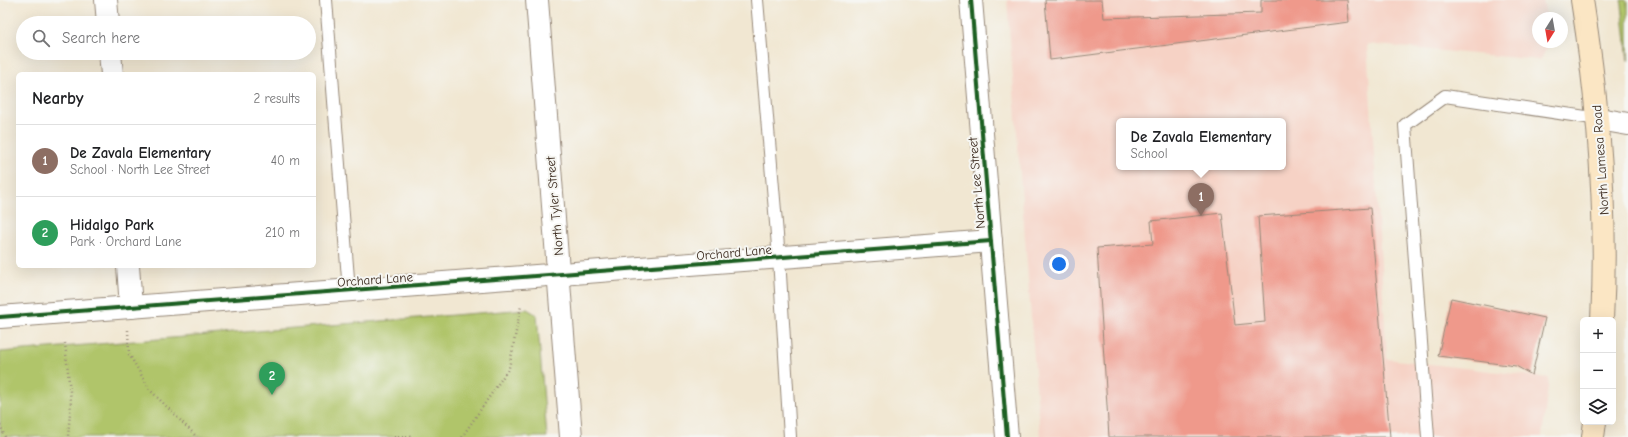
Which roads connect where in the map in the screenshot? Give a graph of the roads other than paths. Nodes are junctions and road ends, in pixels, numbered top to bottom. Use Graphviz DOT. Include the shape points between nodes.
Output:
graph roads {
  1 [pos="106,0"];
  2 [pos="326,0"];
  3 [pos="537,0"];
  4 [pos="757,0"];
  5 [pos="971,0"];
  6 [pos="1582,0"];
  7 [pos="107,16"];
  8 [pos="111,60"];
  9 [pos="112,72"];
  10 [pos="1598,119"];
  11 [pos="1628,124"];
  12 [pos="991,241"];
  13 [pos="779,258"];
  14 [pos="128,268"];
  15 [pos="559,275"];
  16 [pos="349,291"];
  17 [pos="128,308"];
  18 [pos="0,317"];
  19 [pos="1602,317"];
  20 [pos="1595,425"];
  21 [pos="571,437"];
  22 [pos="790,437"];
  23 [pos="1007,437"];
  24 [pos="1428,437"];
  25 [pos="1593,437"];
  1 -- 7 [label="street"];
  2 -- 16 [label="lane"];
  3 -- 15 [label="street, North Tyler Street"];
  4 -- 13 [label="lane"];
  5 -- 12 [label="street, North Lee Street"];
  6 -- 10 [label="main road, North Lamesa Road"];
  8 -- 9 [label="street"];
  10 -- 11 [label="street"];
  10 -- 19 [label="main road, North Lamesa Road" via="1605,244"];
  10 -- 24 [label="lane" via="1445,96 1405,125"];
  12 -- 13 [label="street, Orchard Lane"];
  12 -- 23 [label="street, North Lee Street"];
  13 -- 15 [label="street, Orchard Lane"];
  13 -- 22 [label="lane"];
  14 -- 17 [label="street"];
  15 -- 16 [label="street, Orchard Lane"];
  15 -- 21 [label="street, North Tyler Street"];
  16 -- 17 [label="street, Orchard Lane"];
  17 -- 18 [label="street, Orchard Lane"];
  20 -- 25 [label="main road"];
}
